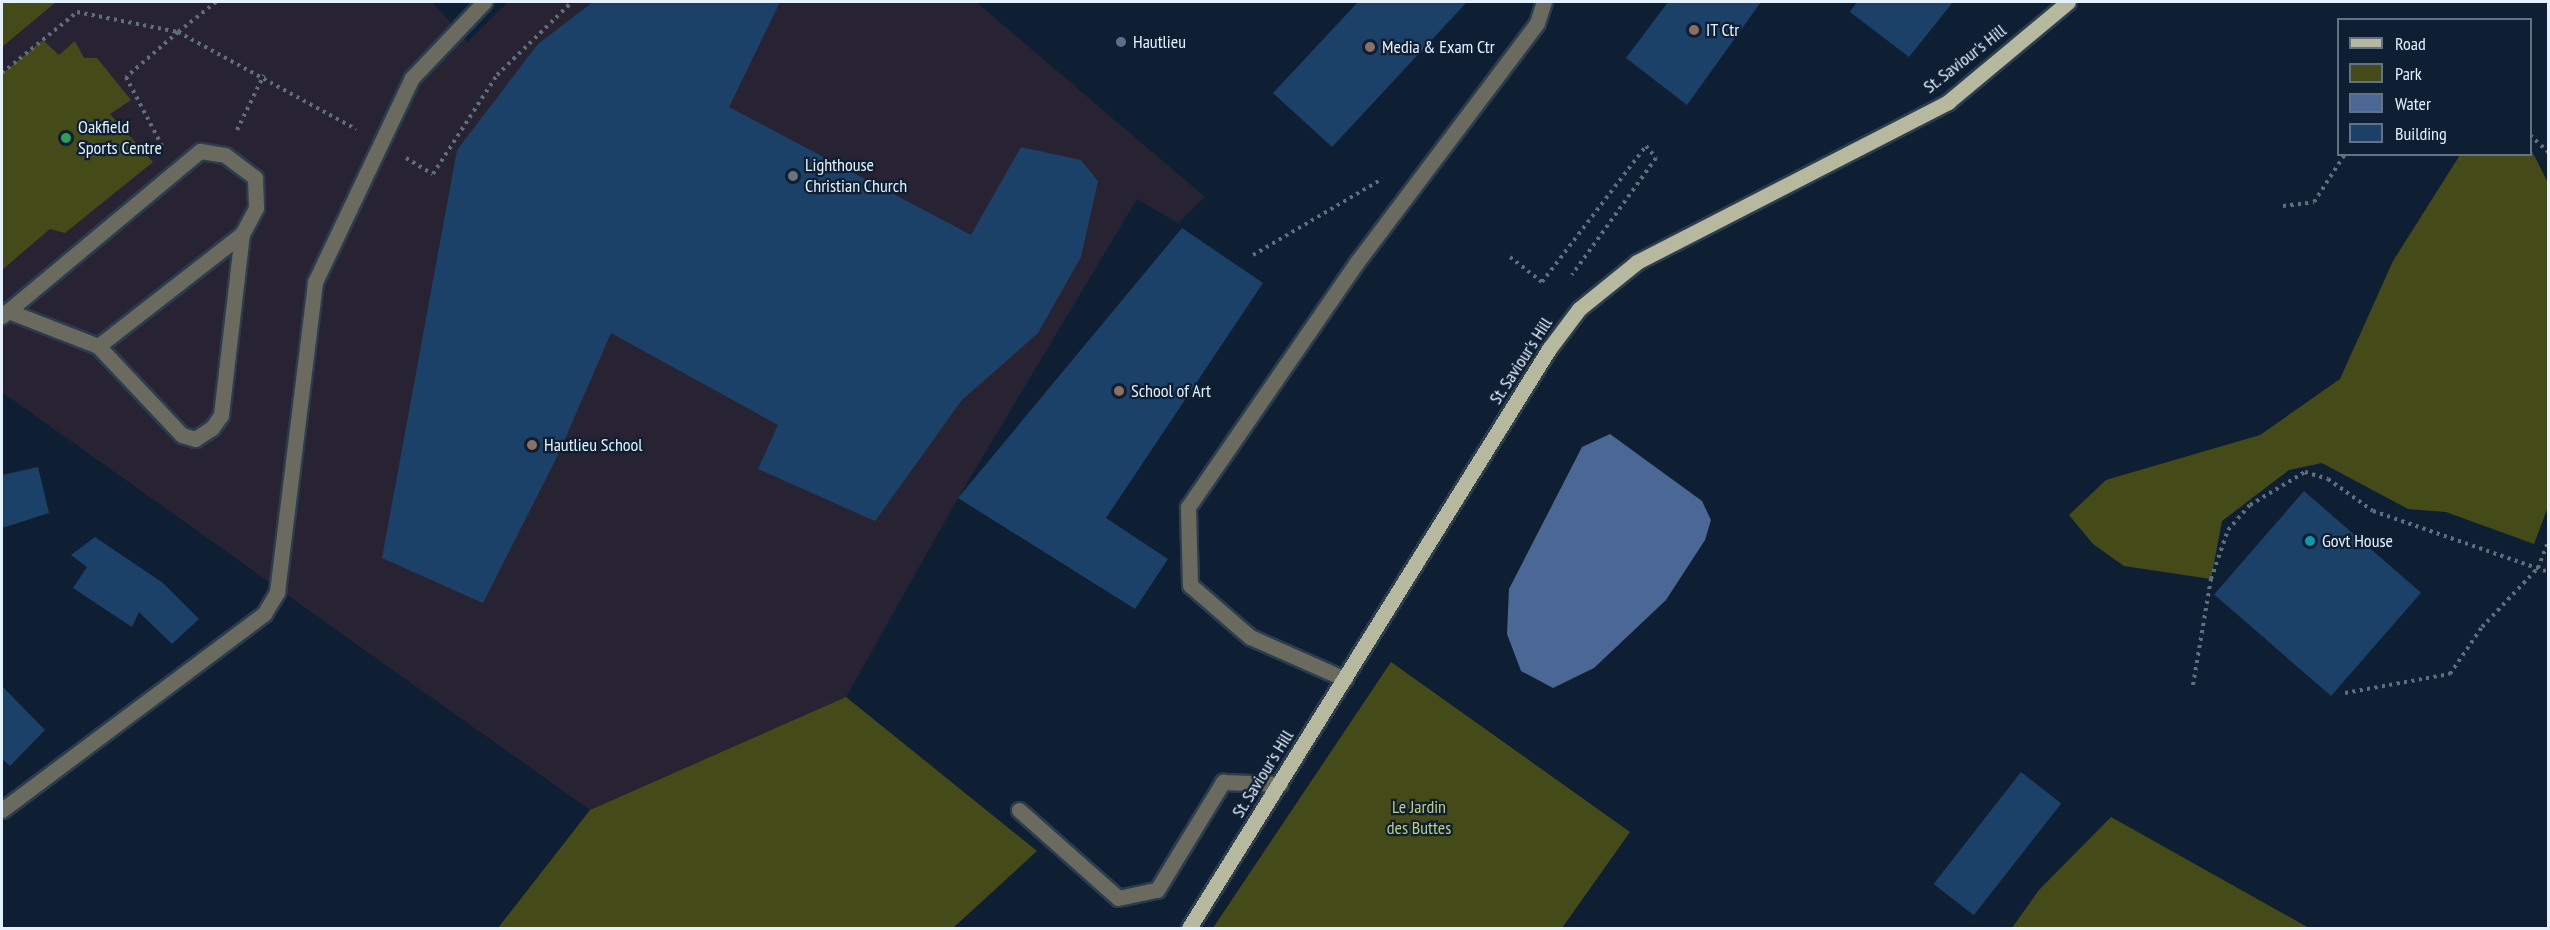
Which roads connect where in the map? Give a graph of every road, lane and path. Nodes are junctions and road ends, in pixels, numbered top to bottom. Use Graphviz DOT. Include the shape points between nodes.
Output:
graph roads {
  1 [pos="216,2"];
  2 [pos="484,2"];
  3 [pos="1544,2"];
  4 [pos="2068,2"];
  5 [pos="205,10"];
  6 [pos="2,73"];
  7 [pos="264,75"];
  8 [pos="2532,137"];
  9 [pos="2548,152"];
  10 [pos="225,155"];
  11 [pos="2344,156"];
  12 [pos="180,167"];
  13 [pos="1393,172"];
  14 [pos="2283,206"];
  15 [pos="243,234"];
  16 [pos="1253,255"];
  17 [pos="1510,257"];
  18 [pos="1579,309"];
  19 [pos="5,314"];
  20 [pos="98,346"];
  21 [pos="2548,542"];
  22 [pos="2538,568"];
  23 [pos="2548,572"];
  24 [pos="1345,680"];
  25 [pos="2193,685"];
  26 [pos="2345,693"];
  27 [pos="1280,784"];
  28 [pos="2,810"];
  29 [pos="1019,810"];
  30 [pos="1189,928"];
  1 -- 5 [label="path"];
  2 -- 28 [label="lane" via="412,78 315,282 277,592 264,614"];
  3 -- 24 [label="lane" via="1537,23 1357,262 1188,507 1190,585 1250,637"];
  4 -- 18 [label="main road, St. Saviour's Hill" via="1948,102 1637,262"];
  6 -- 12 [label="path" via="77,12 178,32 126,76 156,138"];
  7 -- 10 [label="path"];
  8 -- 9 [label="path"];
  10 -- 12 [label="lane" via="200,151"];
  10 -- 15 [label="lane" via="255,177 256,208"];
  11 -- 14 [label="path" via="2314,202"];
  12 -- 19 [label="lane"];
  13 -- 16 [label="path"];
  15 -- 20 [label="lane"];
  15 -- 20 [label="lane" via="221,415 212,428 195,439 182,435"];
  17 -- 18 [label="path" via="1542,282 1646,146 1656,158 1562,289"];
  18 -- 24 [label="main road, St. Saviour's Hill" via="1549,350"];
  19 -- 20 [label="lane"];
  21 -- 22 [label="path"];
  22 -- 23 [label="path"];
  22 -- 25 [label="path" via="2373,511 2328,479 2305,472 2250,505 2228,530 2211,579"];
  22 -- 26 [label="path" via="2481,627 2450,674"];
  24 -- 27 [label="main road, St. Saviour's Hill"];
  27 -- 29 [label="lane" via="1223,782 1157,890 1118,898"];
  27 -- 30 [label="main road, St. Saviour's Hill"];
}
